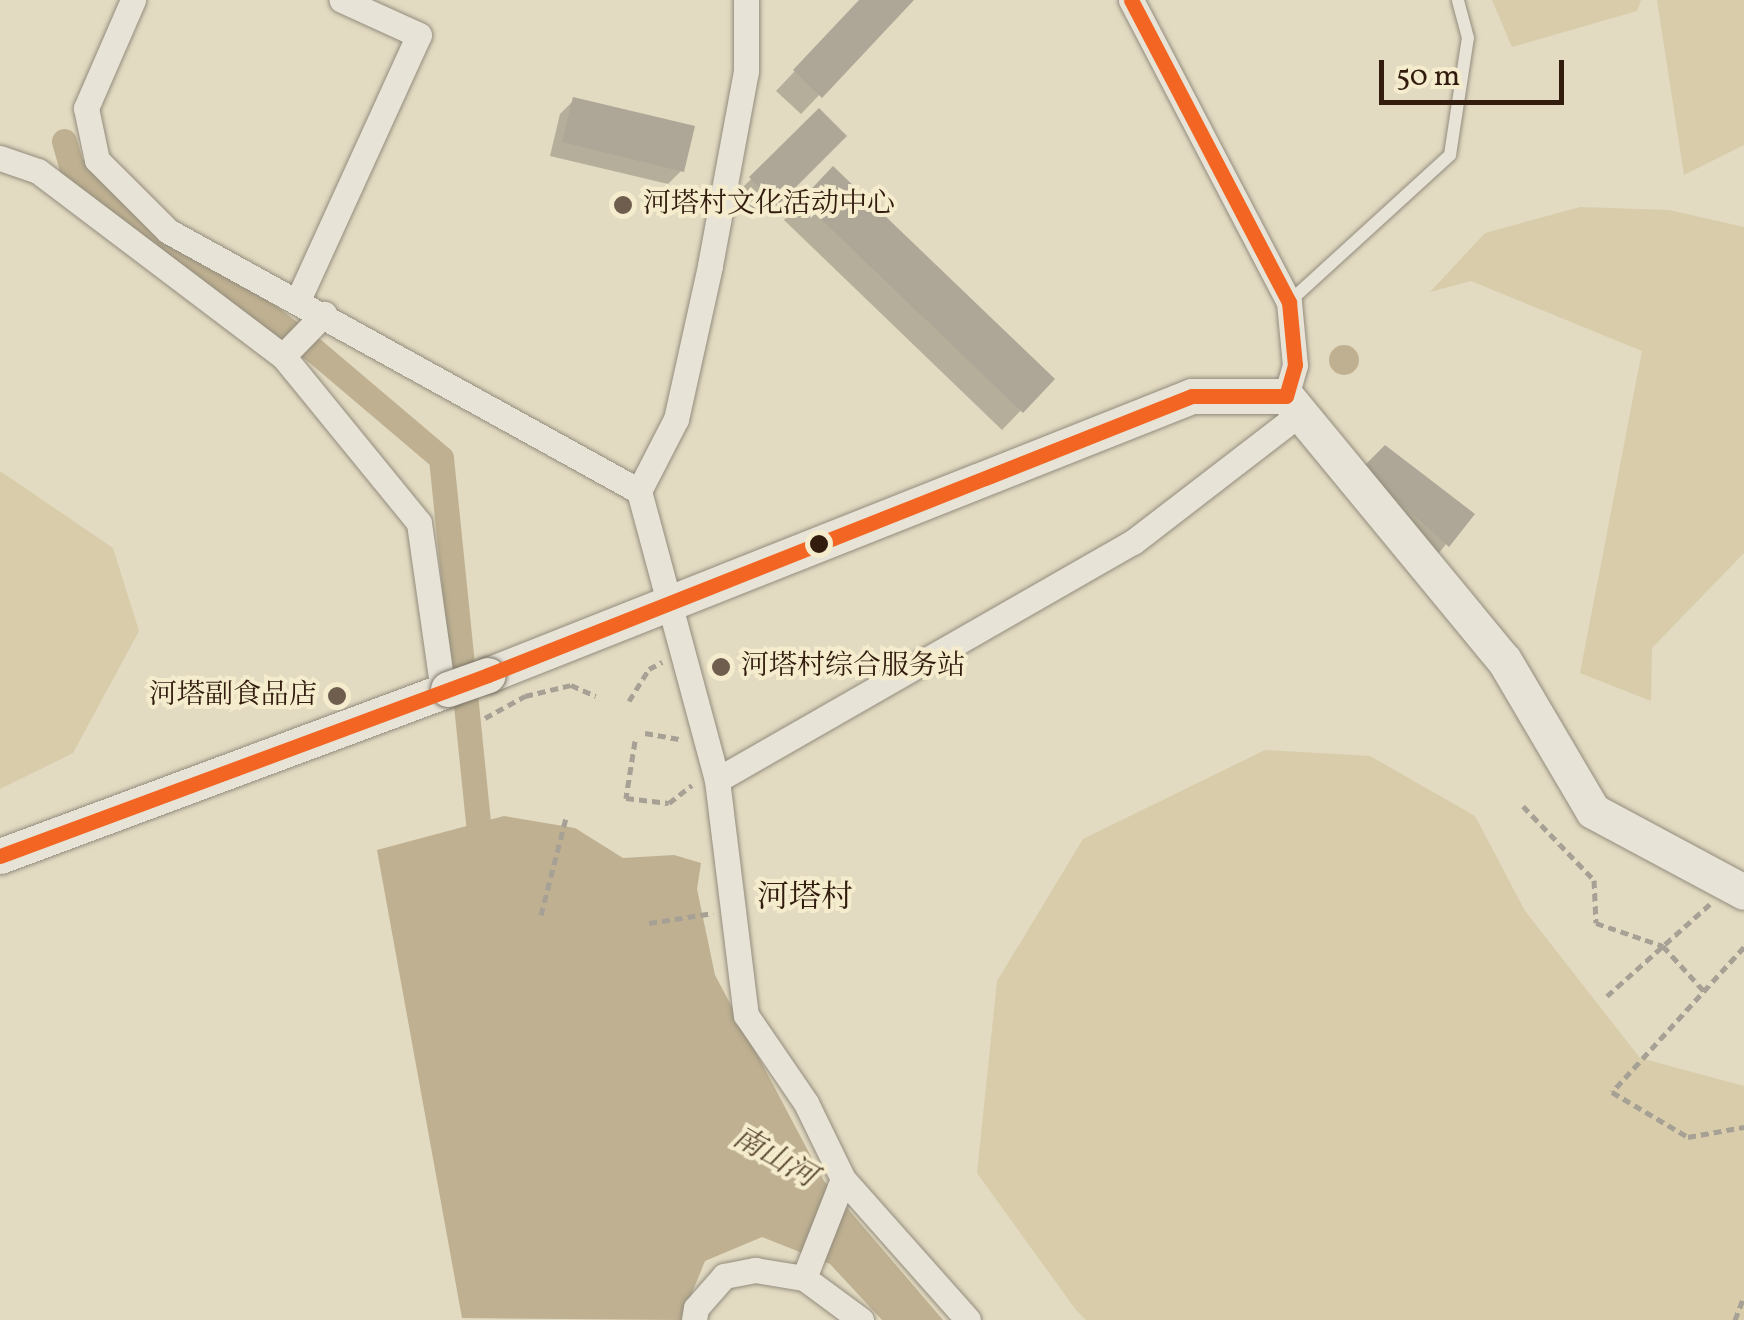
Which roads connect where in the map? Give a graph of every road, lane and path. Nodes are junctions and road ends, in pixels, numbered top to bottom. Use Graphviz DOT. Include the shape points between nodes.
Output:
graph roads {
  1 [pos="133,0"];
  2 [pos="342,0"];
  3 [pos="746,0"];
  4 [pos="1458,0"];
  5 [pos="1137,2"];
  6 [pos="0,158"];
  7 [pos="298,300"];
  8 [pos="1289,302"];
  9 [pos="324,314"];
  10 [pos="283,356"];
  11 [pos="1294,404"];
  12 [pos="639,491"];
  13 [pos="673,604"];
  14 [pos="682,655"];
  15 [pos="446,690"];
  16 [pos="596,696"];
  17 [pos="630,701"];
  18 [pos="486,718"];
  19 [pos="645,733"];
  20 [pos="635,741"];
  21 [pos="712,764"];
  22 [pos="1523,806"];
  23 [pos="567,814"];
  24 [pos="0,856"];
  25 [pos="1738,889"];
  26 [pos="730,910"];
  27 [pos="541,915"];
  28 [pos="649,923"];
  29 [pos="1664,946"];
  30 [pos="1744,947"];
  31 [pos="1704,991"];
  32 [pos="1608,996"];
  33 [pos="1744,1127"];
  34 [pos="843,1178"];
  35 [pos="804,1278"];
  36 [pos="1744,1296"];
  37 [pos="694,1320"];
  38 [pos="861,1320"];
  39 [pos="968,1320"];
  40 [pos="1735,1320"];
  1 -- 7 [label="street" via="86,108 97,160 168,231"];
  2 -- 7 [label="street" via="419,34"];
  3 -- 12 [label="street" via="746,71 710,266 676,419"];
  4 -- 8 [label="lane" via="1468,38 1450,156"];
  5 -- 8 [label="street"];
  6 -- 10 [label="street" via="38,171"];
  7 -- 9 [label="street"];
  8 -- 11 [label="street"];
  9 -- 10 [label="street"];
  9 -- 12 [label="street"];
  10 -- 15 [label="street" via="419,523"];
  11 -- 13 [label="street" via="1192,396"];
  11 -- 21 [label="street" via="1134,542"];
  11 -- 25 [label="street" via="1504,660 1593,811"];
  12 -- 13 [label="street"];
  13 -- 14 [label="street"];
  13 -- 15 [label="street, bridge"];
  14 -- 17 [label="path" via="649,670"];
  14 -- 21 [label="street"];
  15 -- 24 [label="street"];
  16 -- 18 [label="path" via="571,685 525,696"];
  19 -- 21 [label="path"];
  20 -- 21 [label="path" via="626,798 669,804"];
  21 -- 26 [label="street"];
  22 -- 29 [label="path" via="1594,880 1596,923"];
  23 -- 27 [label="path"];
  25 -- 29 [label="path"];
  26 -- 28 [label="path"];
  26 -- 34 [label="street" via="746,1016 806,1103"];
  29 -- 31 [label="path"];
  29 -- 32 [label="path"];
  30 -- 31 [label="path"];
  31 -- 33 [label="path" via="1612,1092 1688,1137"];
  34 -- 35 [label="street"];
  34 -- 39 [label="street"];
  35 -- 37 [label="street" via="756,1270 724,1276 696,1308"];
  35 -- 38 [label="street"];
  36 -- 40 [label="path"];
}
